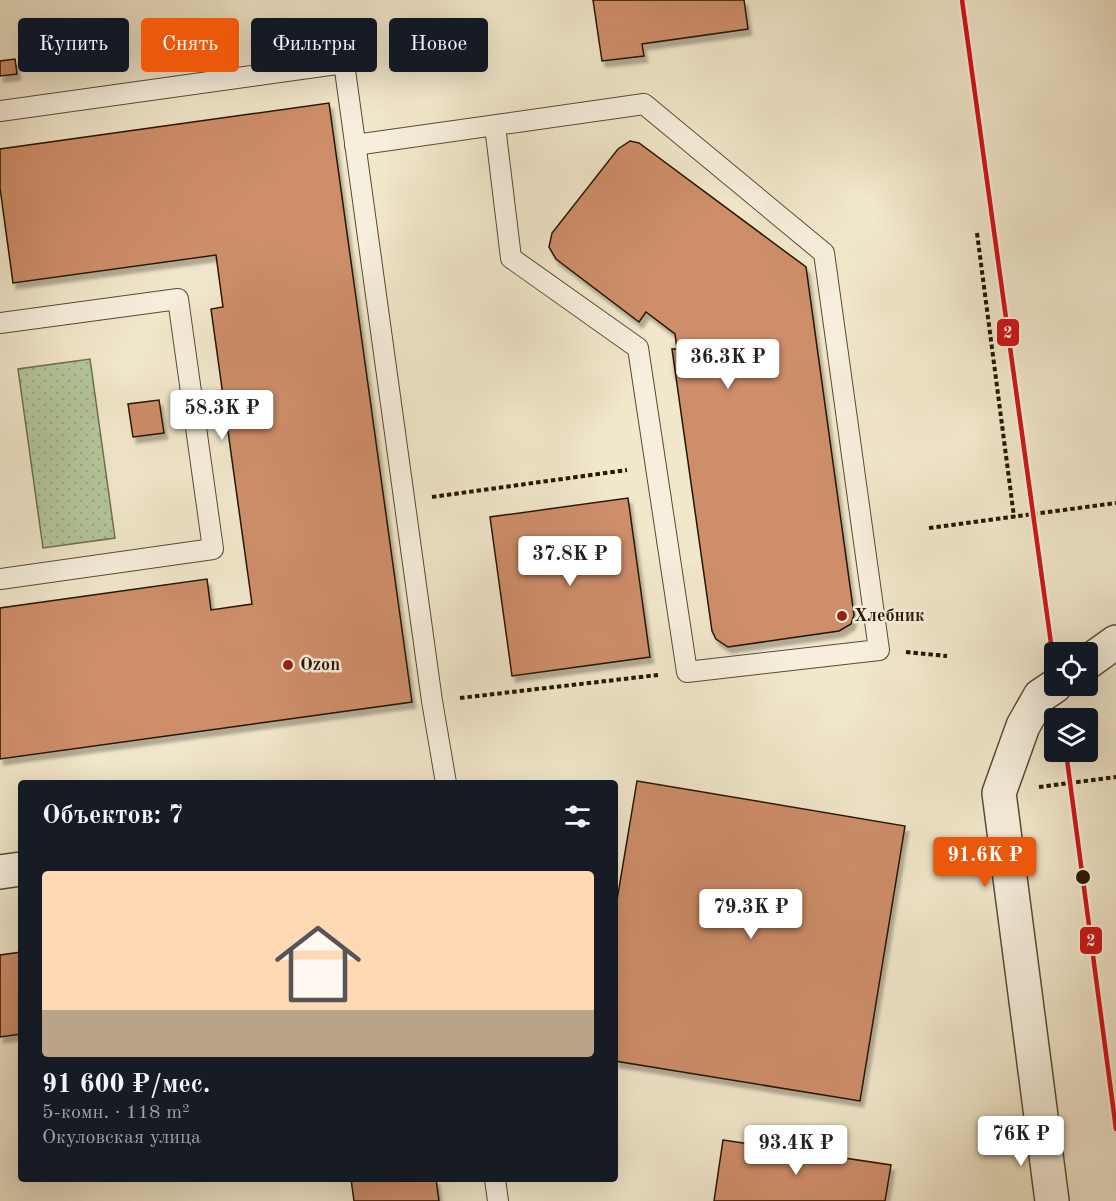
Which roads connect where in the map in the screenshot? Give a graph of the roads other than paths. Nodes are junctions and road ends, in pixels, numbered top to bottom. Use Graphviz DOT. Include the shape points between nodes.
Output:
graph roads {
  1 [pos="0,111"];
  2 [pos="495,126"];
  3 [pos="355,145"];
  4 [pos="0,323"];
  5 [pos="0,579"];
  6 [pos="1116,642"];
  7 [pos="1098,655"];
  8 [pos="1044,693"];
  9 [pos="445,780"];
  10 [pos="18,869"];
  11 [pos="0,872"];
  12 [pos="495,1182"];
  13 [pos="498,1201"];
  14 [pos="1052,1201"];
  1 -- 3 [label="lane" via="344,63"];
  2 -- 2 [label="lane" via="511,258 638,348 687,672 879,650 824,253 644,104"];
  2 -- 3 [label="lane"];
  3 -- 9 [label="lane"];
  4 -- 5 [label="lane" via="178,299 213,549"];
  6 -- 7 [label="street"];
  8 -- 14 [label="street" via="1023,726 999,793"];
  10 -- 11 [label="street"];
  12 -- 13 [label="lane"];
}
